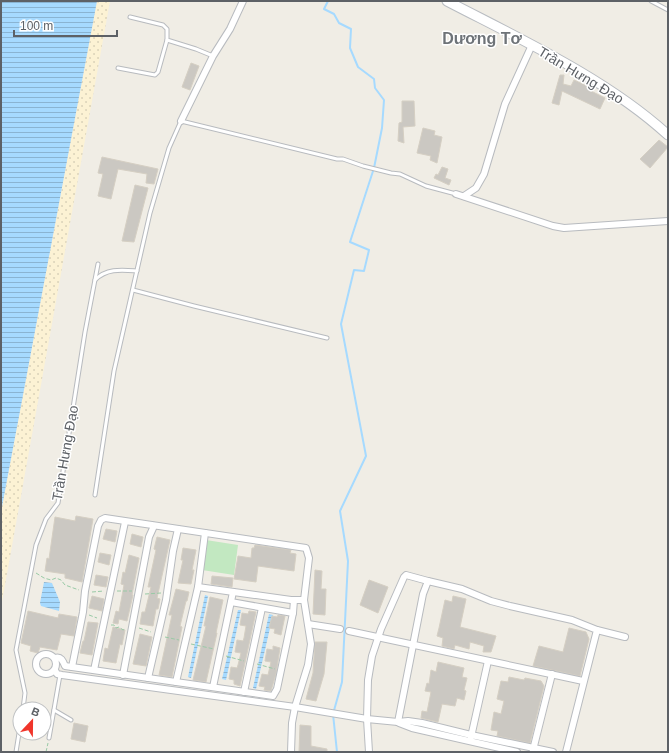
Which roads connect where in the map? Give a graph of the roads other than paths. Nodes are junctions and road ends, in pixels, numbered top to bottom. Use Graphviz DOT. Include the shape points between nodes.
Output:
graph roads {
  1 [pos="243,1"];
  2 [pos="447,1"];
  3 [pos="651,1"];
  4 [pos="668,10"];
  5 [pos="130,17"];
  6 [pos="167,40"];
  7 [pos="532,45"];
  8 [pos="213,56"];
  9 [pos="118,68"];
  10 [pos="181,120"];
  11 [pos="668,135"];
  12 [pos="456,194"];
  13 [pos="464,196"];
  14 [pos="668,221"];
  15 [pos="98,264"];
  16 [pos="137,271"];
  17 [pos="95,280"];
  18 [pos="133,290"];
  19 [pos="327,338"];
  20 [pos="95,495"];
  21 [pos="125,522"];
  22 [pos="154,526"];
  23 [pos="178,529"];
  24 [pos="205,533"];
  25 [pos="428,581"];
  26 [pos="198,587"];
  27 [pos="233,592"];
  28 [pos="294,600"];
  29 [pos="304,600"];
  30 [pos="231,602"];
  31 [pos="262,608"];
  32 [pos="293,613"];
  33 [pos="308,624"];
  34 [pos="340,629"];
  35 [pos="597,630"];
  36 [pos="349,631"];
  37 [pos="625,637"];
  38 [pos="378,638"];
  39 [pos="414,644"];
  40 [pos="54,658"];
  41 [pos="488,661"];
  42 [pos="72,667"];
  43 [pos="55,670"];
  44 [pos="94,670"];
  45 [pos="552,674"];
  46 [pos="60,675"];
  47 [pos="123,675"];
  48 [pos="148,678"];
  49 [pos="583,681"];
  50 [pos="176,682"];
  51 [pos="214,687"];
  52 [pos="244,692"];
  53 [pos="24,701"];
  54 [pos="295,707"];
  55 [pos="54,710"];
  56 [pos="367,719"];
  57 [pos="72,720"];
  58 [pos="52,721"];
  59 [pos="398,722"];
  60 [pos="471,738"];
  61 [pos="18,741"];
  62 [pos="533,750"];
  63 [pos="16,752"];
  64 [pos="291,752"];
  65 [pos="369,752"];
  66 [pos="516,752"];
  67 [pos="553,752"];
  68 [pos="566,752"];
  1 -- 8 [label="street"];
  2 -- 7 [label="main road, Trần Hưng Đạo"];
  3 -- 4 [label="lane"];
  5 -- 6 [label="lane" via="166,26"];
  6 -- 8 [label="lane"];
  6 -- 9 [label="lane" via="155,75"];
  7 -- 11 [label="main road, Trần Hưng Đạo" via="600,84"];
  7 -- 13 [label="street" via="505,104 484,174 476,188"];
  8 -- 10 [label="street"];
  10 -- 12 [label="lane" via="400,174 426,186"];
  10 -- 16 [label="lane" via="161,172"];
  12 -- 13 [label="street"];
  13 -- 14 [label="street" via="564,228"];
  15 -- 17 [label="lane, Trần Hưng Đạo"];
  16 -- 17 [label="lane" via="116,270"];
  16 -- 18 [label="lane"];
  17 -- 53 [label="lane, Trần Hưng Đạo" via="58,503 46,519 36,545 16,650 26,693"];
  18 -- 19 [label="lane"];
  18 -- 20 [label="lane" via="114,371"];
  21 -- 22 [label="street"];
  21 -- 42 [label="street" via="106,518 101,520 98,526"];
  21 -- 44 [label="street"];
  22 -- 23 [label="street"];
  22 -- 47 [label="street" via="149,538"];
  23 -- 24 [label="street"];
  23 -- 48 [label="street"];
  24 -- 26 [label="street"];
  24 -- 29 [label="street" via="306,548 309,558"];
  25 -- 35 [label="street" via="462,589 491,601 572,620"];
  25 -- 38 [label="street" via="406,575 404,577"];
  25 -- 39 [label="street" via="423,594"];
  26 -- 27 [label="street"];
  26 -- 50 [label="street"];
  27 -- 28 [label="street"];
  27 -- 30 [label="street"];
  28 -- 29 [label="street"];
  28 -- 32 [label="street"];
  29 -- 33 [label="street"];
  30 -- 31 [label="street"];
  30 -- 51 [label="street"];
  31 -- 32 [label="street"];
  31 -- 52 [label="street"];
  32 -- 52 [label="street" via="274,695"];
  33 -- 34 [label="street"];
  33 -- 54 [label="street" via="311,644 308,665"];
  35 -- 37 [label="street"];
  35 -- 49 [label="street"];
  36 -- 38 [label="street"];
  38 -- 39 [label="street"];
  38 -- 56 [label="street" via="368,680"];
  39 -- 41 [label="street"];
  39 -- 59 [label="street"];
  40 -- 42 [label="street" via="60,658 65,666"];
  40 -- 43 [label="street"];
  40 -- 43 [label="street" via="44,654 38,657 36,663 37,670 42,674 49,674"];
  41 -- 45 [label="street"];
  41 -- 60 [label="street"];
  42 -- 44 [label="street"];
  43 -- 46 [label="street"];
  44 -- 47 [label="street"];
  45 -- 49 [label="street"];
  45 -- 62 [label="street"];
  46 -- 54 [label="street"];
  46 -- 55 [label="lane"];
  47 -- 48 [label="street"];
  48 -- 50 [label="street"];
  49 -- 68 [label="street"];
  50 -- 51 [label="street"];
  51 -- 52 [label="street"];
  54 -- 56 [label="street"];
  54 -- 64 [label="street"];
  55 -- 57 [label="lane"];
  55 -- 58 [label="lane"];
  56 -- 59 [label="street"];
  56 -- 65 [label="street"];
  59 -- 60 [label="street" via="408,727"];
  60 -- 62 [label="street"];
  60 -- 66 [label="street"];
  61 -- 63 [label="lane"];
  62 -- 67 [label="street"];
}
